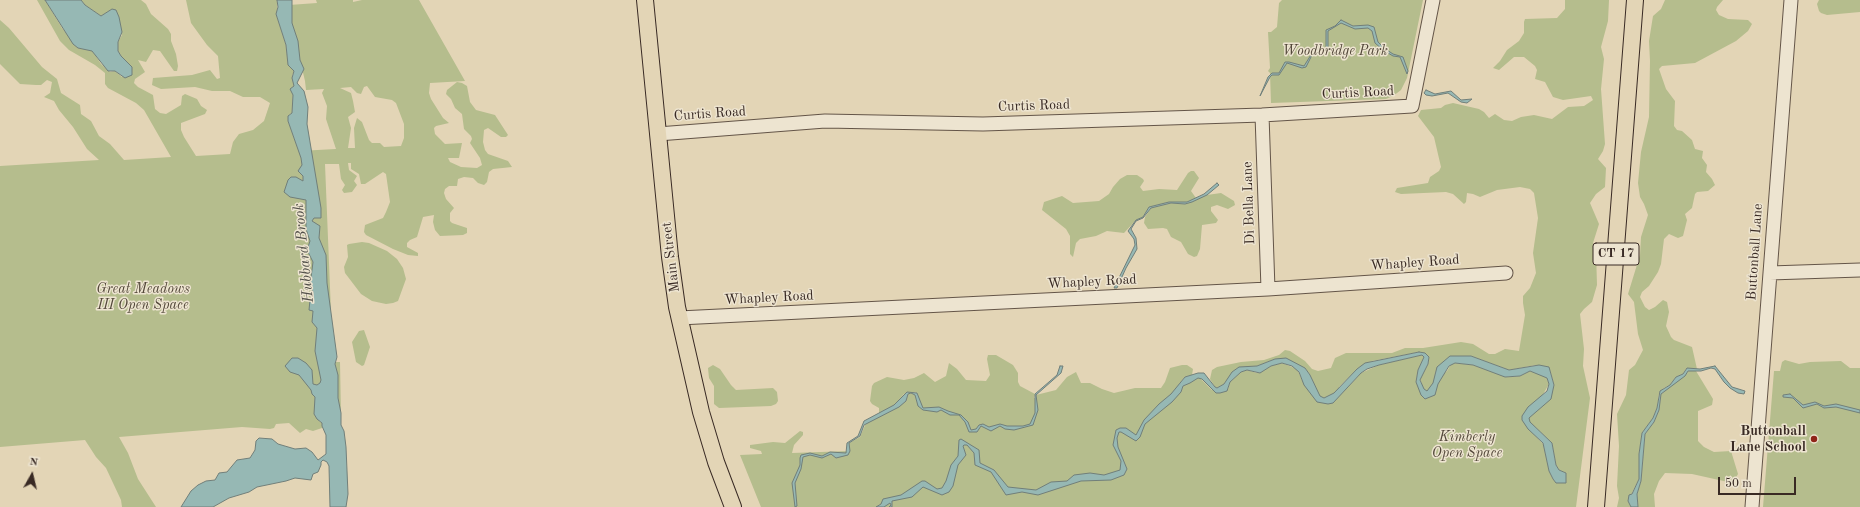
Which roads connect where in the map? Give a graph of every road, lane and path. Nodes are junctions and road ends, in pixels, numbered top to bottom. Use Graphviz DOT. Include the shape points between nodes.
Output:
graph roads {
  1 [pos="645,0"];
  2 [pos="1433,0"];
  3 [pos="1635,0"];
  4 [pos="1791,0"];
  5 [pos="1262,115"];
  6 [pos="658,134"];
  7 [pos="1860,270"];
  8 [pos="1506,273"];
  9 [pos="1770,273"];
  10 [pos="1268,289"];
  11 [pos="680,318"];
  12 [pos="733,507"];
  13 [pos="1596,507"];
  14 [pos="1752,507"];
  1 -- 6 [label="main road, Main Street"];
  2 -- 5 [label="street, Curtis Road" via="1412,106"];
  3 -- 13 [label="main road, CT 17"];
  4 -- 9 [label="street, Buttonball Lane"];
  5 -- 6 [label="street, Curtis Road" via="983,124 825,121"];
  5 -- 10 [label="street, Di Bella Lane"];
  6 -- 11 [label="main road, Main Street" via="670,257"];
  7 -- 9 [label="street"];
  8 -- 10 [label="street, Whapley Road"];
  9 -- 14 [label="street, Buttonball Lane"];
  10 -- 11 [label="street, Whapley Road"];
  11 -- 12 [label="main road, Main Street" via="704,423"];
}
